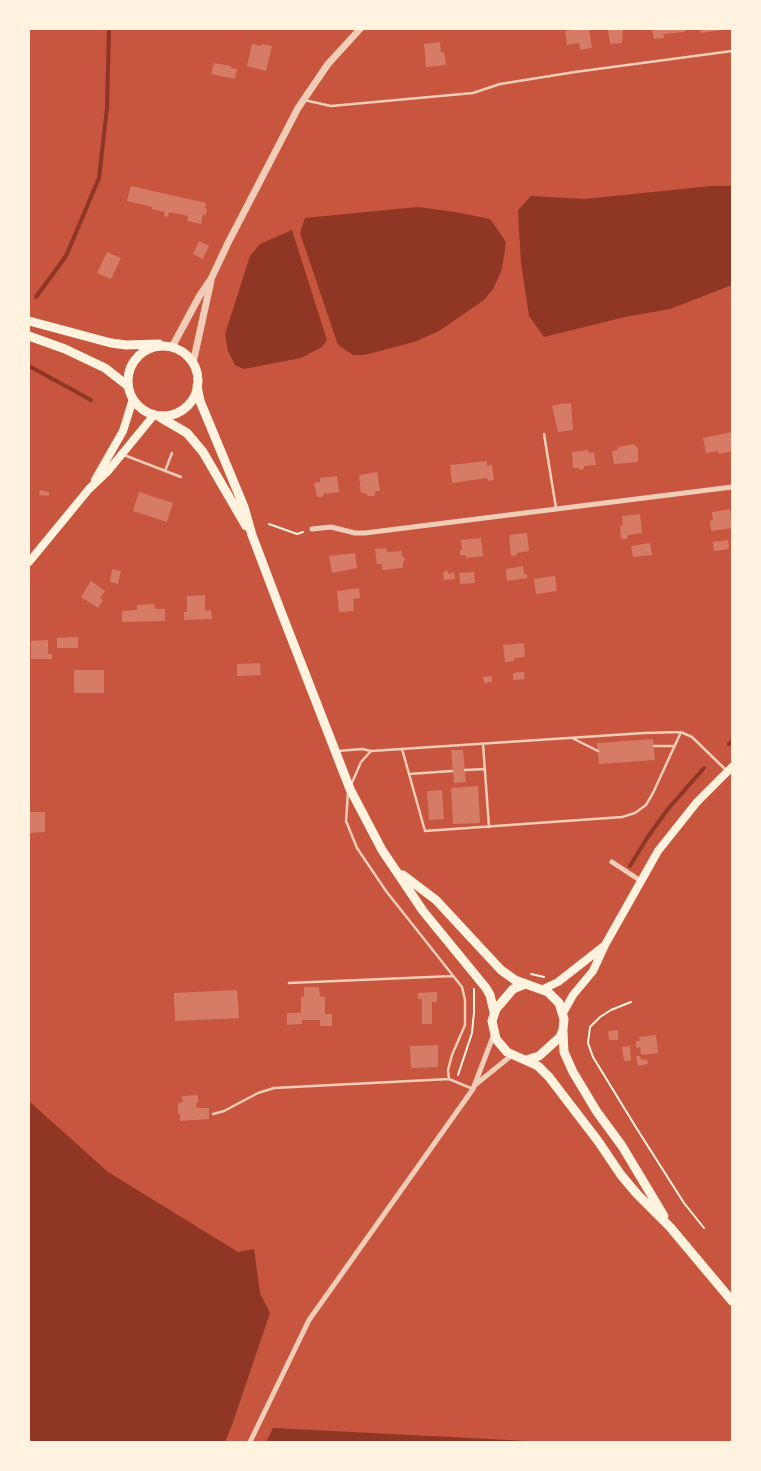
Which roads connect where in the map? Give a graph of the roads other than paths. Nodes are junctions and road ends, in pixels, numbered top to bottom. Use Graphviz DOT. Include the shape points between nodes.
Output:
graph roads {
  1 [pos="360,29"];
  2 [pos="732,51"];
  3 [pos="304,100"];
  4 [pos="212,278"];
  5 [pos="29,321"];
  6 [pos="29,336"];
  7 [pos="172,347"];
  8 [pos="193,363"];
  9 [pos="128,386"];
  10 [pos="198,386"];
  11 [pos="133,399"];
  12 [pos="155,415"];
  13 [pos="544,434"];
  14 [pos="172,453"];
  15 [pos="122,454"];
  16 [pos="165,471"];
  17 [pos="181,477"];
  18 [pos="732,487"];
  19 [pos="89,490"];
  20 [pos="556,509"];
  21 [pos="312,529"];
  22 [pos="252,535"];
  23 [pos="29,562"];
  24 [pos="681,732"];
  25 [pos="571,738"];
  26 [pos="483,744"];
  27 [pos="654,746"];
  28 [pos="675,746"];
  29 [pos="402,749"];
  30 [pos="598,750"];
  31 [pos="334,751"];
  32 [pos="371,751"];
  33 [pos="485,768"];
  34 [pos="730,769"];
  35 [pos="465,770"];
  36 [pos="452,771"];
  37 [pos="409,774"];
  38 [pos="350,789"];
  39 [pos="489,827"];
  40 [pos="612,862"];
  41 [pos="398,872"];
  42 [pos="641,881"];
  43 [pos="605,945"];
  44 [pos="453,976"];
  45 [pos="289,983"];
  46 [pos="525,984"];
  47 [pos="543,989"];
  48 [pos="494,1012"];
  49 [pos="562,1013"];
  50 [pos="563,1030"];
  51 [pos="494,1034"];
  52 [pos="512,1055"];
  53 [pos="526,1060"];
  54 [pos="449,1079"];
  55 [pos="474,1087"];
  56 [pos="213,1114"];
  57 [pos="670,1227"];
  58 [pos="732,1301"];
  59 [pos="250,1442"];
  1 -- 3 [label="street" via="328,64"];
  2 -- 3 [label="lane" via="500,84 474,93 331,106"];
  3 -- 4 [label="street"];
  4 -- 7 [label="street"];
  4 -- 8 [label="street"];
  5 -- 7 [label="main road" via="111,343 156,343"];
  6 -- 9 [label="main road" via="105,368"];
  7 -- 8 [label="main road"];
  7 -- 9 [label="main road" via="157,347 140,355 130,369"];
  8 -- 10 [label="main road"];
  9 -- 11 [label="main road"];
  10 -- 12 [label="main road" via="184,409 172,415"];
  10 -- 22 [label="main road" via="200,401 244,507"];
  11 -- 12 [label="main road" via="141,408"];
  11 -- 19 [label="main road" via="122,431"];
  12 -- 15 [label="main road"];
  12 -- 22 [label="main road" via="187,434 203,452"];
  13 -- 20 [label="lane"];
  14 -- 16 [label="lane"];
  15 -- 16 [label="lane"];
  15 -- 19 [label="main road"];
  16 -- 17 [label="lane"];
  18 -- 20 [label="street"];
  19 -- 23 [label="main road"];
  20 -- 21 [label="street" via="355,534 331,527"];
  22 -- 31 [label="main road"];
  24 -- 25 [label="lane"];
  24 -- 28 [label="lane"];
  24 -- 34 [label="lane" via="692,737"];
  25 -- 26 [label="lane"];
  25 -- 30 [label="lane"];
  26 -- 29 [label="lane"];
  26 -- 33 [label="lane"];
  27 -- 28 [label="lane"];
  28 -- 39 [label="lane" via="653,794 635,813 622,817"];
  29 -- 32 [label="lane"];
  29 -- 37 [label="lane"];
  31 -- 32 [label="lane"];
  31 -- 38 [label="main road"];
  32 -- 38 [label="lane" via="361,762"];
  33 -- 35 [label="lane"];
  33 -- 39 [label="lane"];
  34 -- 42 [label="main road" via="697,802 658,851"];
  36 -- 37 [label="lane"];
  37 -- 39 [label="lane" via="425,830"];
  38 -- 41 [label="main road" via="382,850"];
  38 -- 44 [label="lane" via="346,821 357,848 386,891"];
  40 -- 42 [label="street"];
  41 -- 46 [label="main road" via="436,900 501,970"];
  41 -- 48 [label="main road" via="423,910 486,988"];
  42 -- 43 [label="main road"];
  43 -- 47 [label="main road" via="558,982"];
  43 -- 49 [label="main road" via="593,971"];
  44 -- 45 [label="lane"];
  44 -- 54 [label="lane" via="462,987 465,1026 452,1055"];
  46 -- 47 [label="main road"];
  46 -- 48 [label="main road" via="508,993"];
  47 -- 49 [label="main road" via="556,999"];
  48 -- 51 [label="main road"];
  49 -- 50 [label="main road"];
  50 -- 53 [label="main road" via="546,1051"];
  50 -- 57 [label="main road" via="564,1052 573,1072"];
  51 -- 52 [label="main road" via="502,1048"];
  51 -- 55 [label="street"];
  52 -- 53 [label="main road"];
  52 -- 55 [label="street"];
  53 -- 57 [label="main road" via="538,1066 552,1080 621,1175"];
  54 -- 55 [label="lane"];
  54 -- 56 [label="lane" via="274,1088"];
  55 -- 59 [label="street" via="309,1320"];
  57 -- 58 [label="main road"];
}
